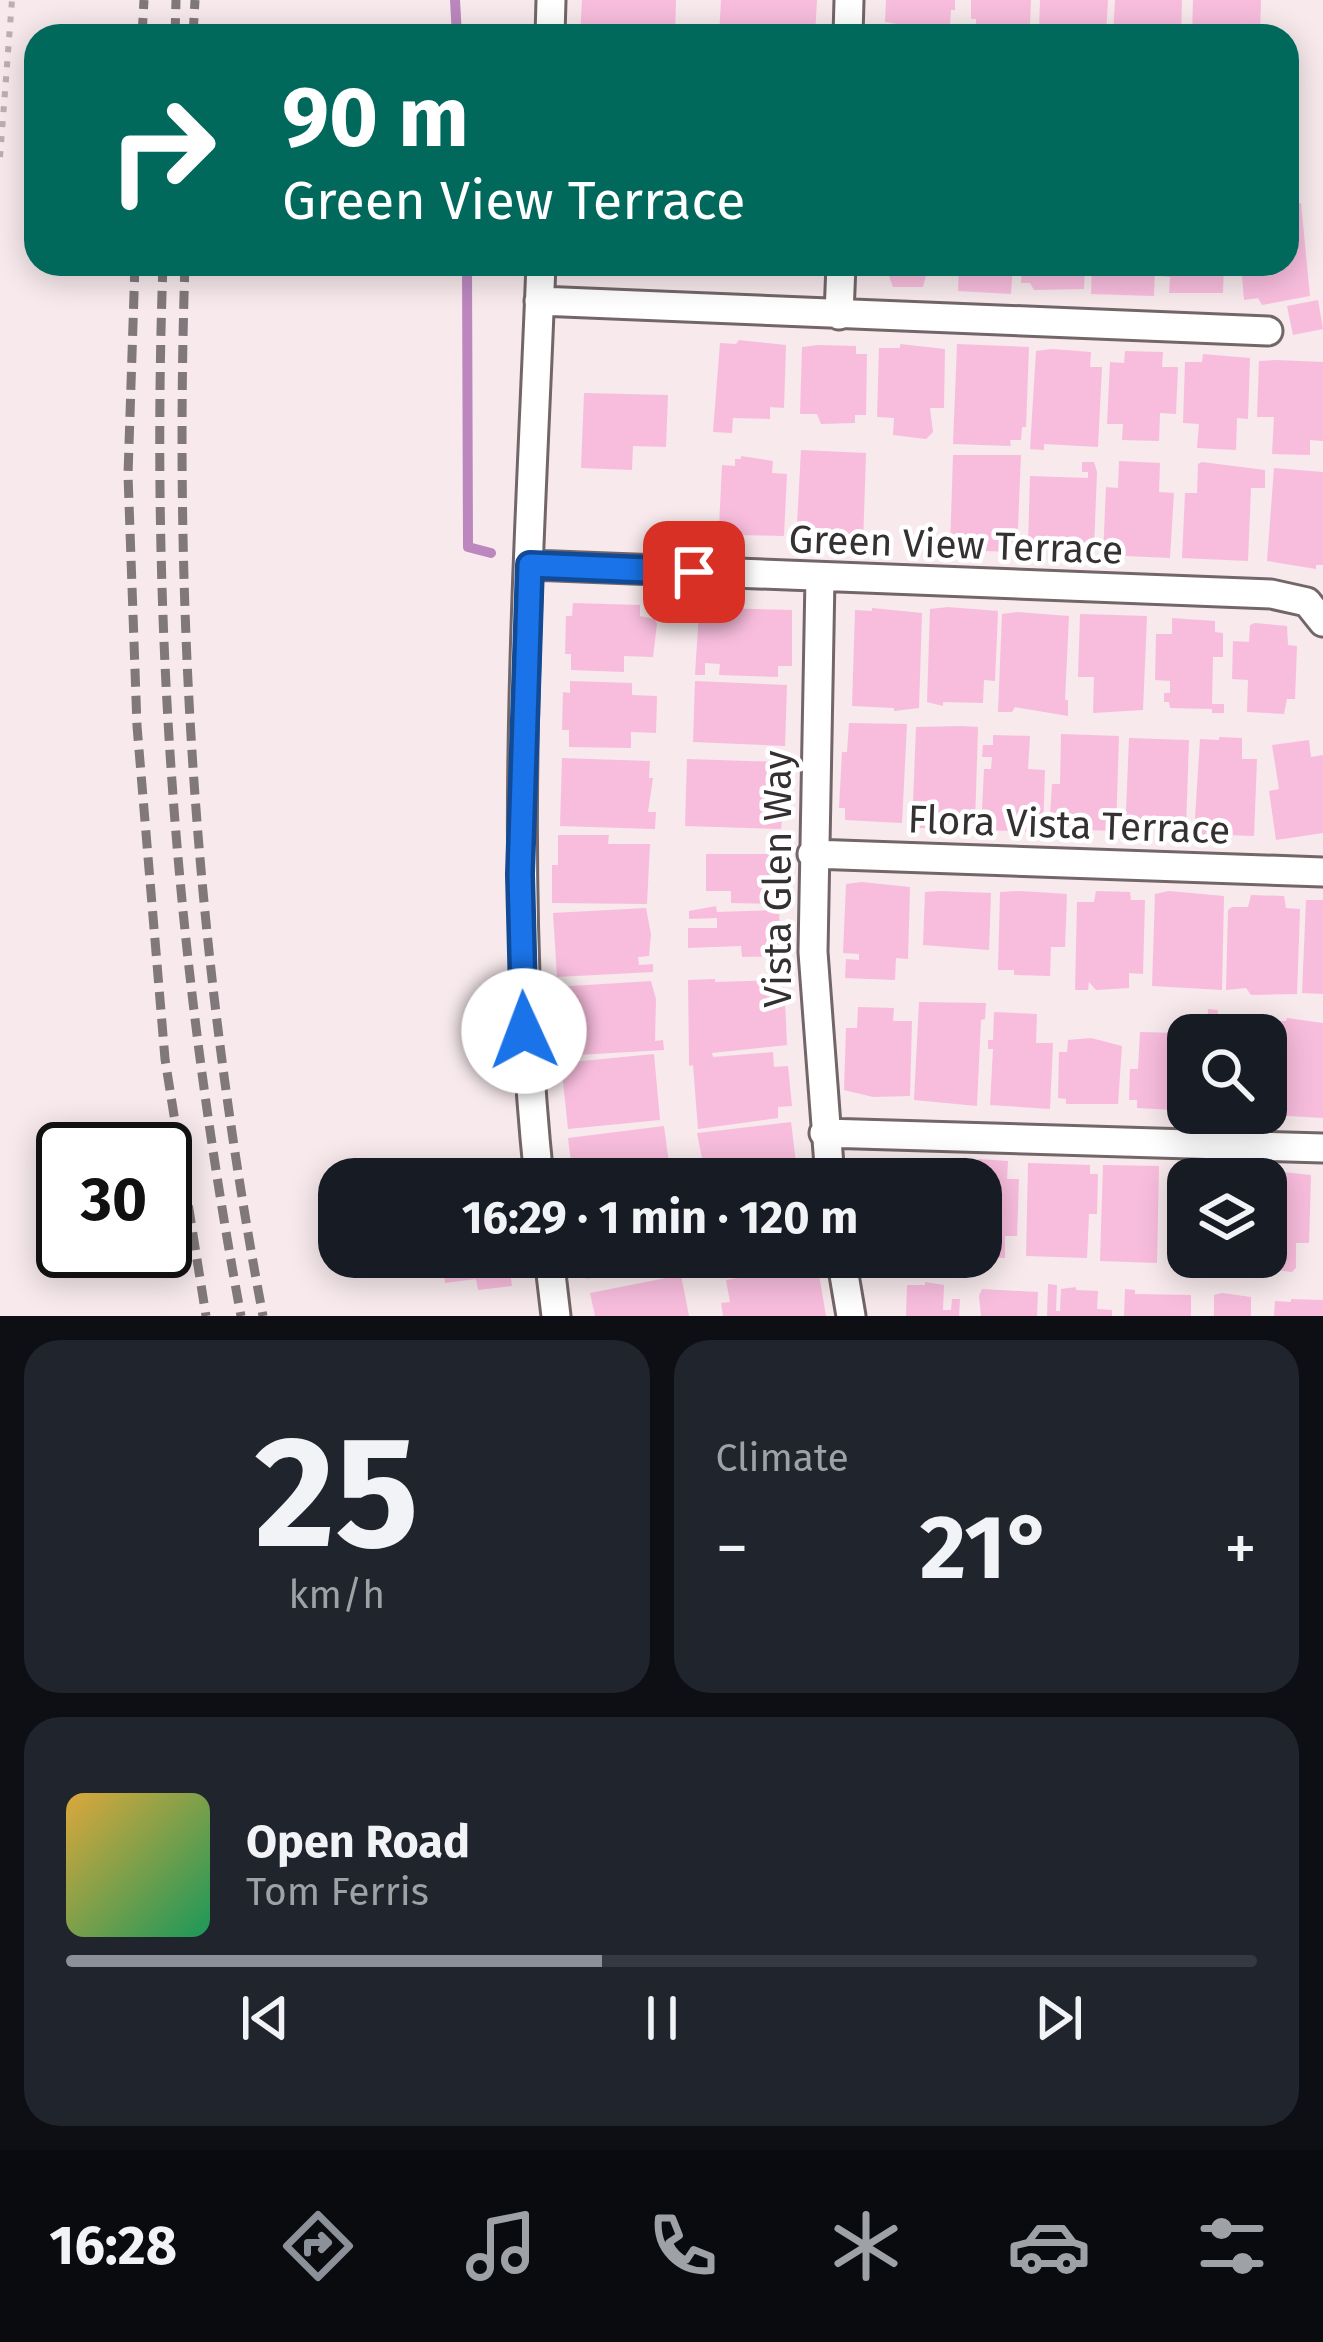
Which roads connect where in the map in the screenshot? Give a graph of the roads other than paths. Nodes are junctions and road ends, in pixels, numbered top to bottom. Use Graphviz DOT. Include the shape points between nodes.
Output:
graph roads {
  1 [pos="540,276"];
  2 [pos="841,276"];
  3 [pos="539,301"];
  4 [pos="839,315"];
  5 [pos="1268,331"];
  6 [pos="530,565"];
  7 [pos="820,578"];
  8 [pos="1315,612"];
  9 [pos="812,854"];
  10 [pos="1323,872"];
  11 [pos="824,1133"];
  12 [pos="1323,1148"];
  13 [pos="536,1158"];
  14 [pos="827,1158"];
  15 [pos="551,1278"];
  16 [pos="845,1278"];
  17 [pos="556,1316"];
  18 [pos="851,1316"];
  1 -- 3 [label="street"];
  2 -- 4 [label="street"];
  3 -- 4 [label="street"];
  3 -- 6 [label="street"];
  4 -- 5 [label="street"];
  6 -- 7 [label="street, Green View Terrace"];
  6 -- 13 [label="street" via="520,874"];
  7 -- 8 [label="street, Green View Terrace" via="1271,594"];
  7 -- 9 [label="street, Vista Glen Way"];
  9 -- 10 [label="street, Flora Vista Terrace"];
  9 -- 11 [label="street, Vista Glen Way"];
  11 -- 12 [label="street"];
  11 -- 14 [label="street, Vista Glen Way"];
  15 -- 17 [label="street"];
  16 -- 18 [label="street"];
}
